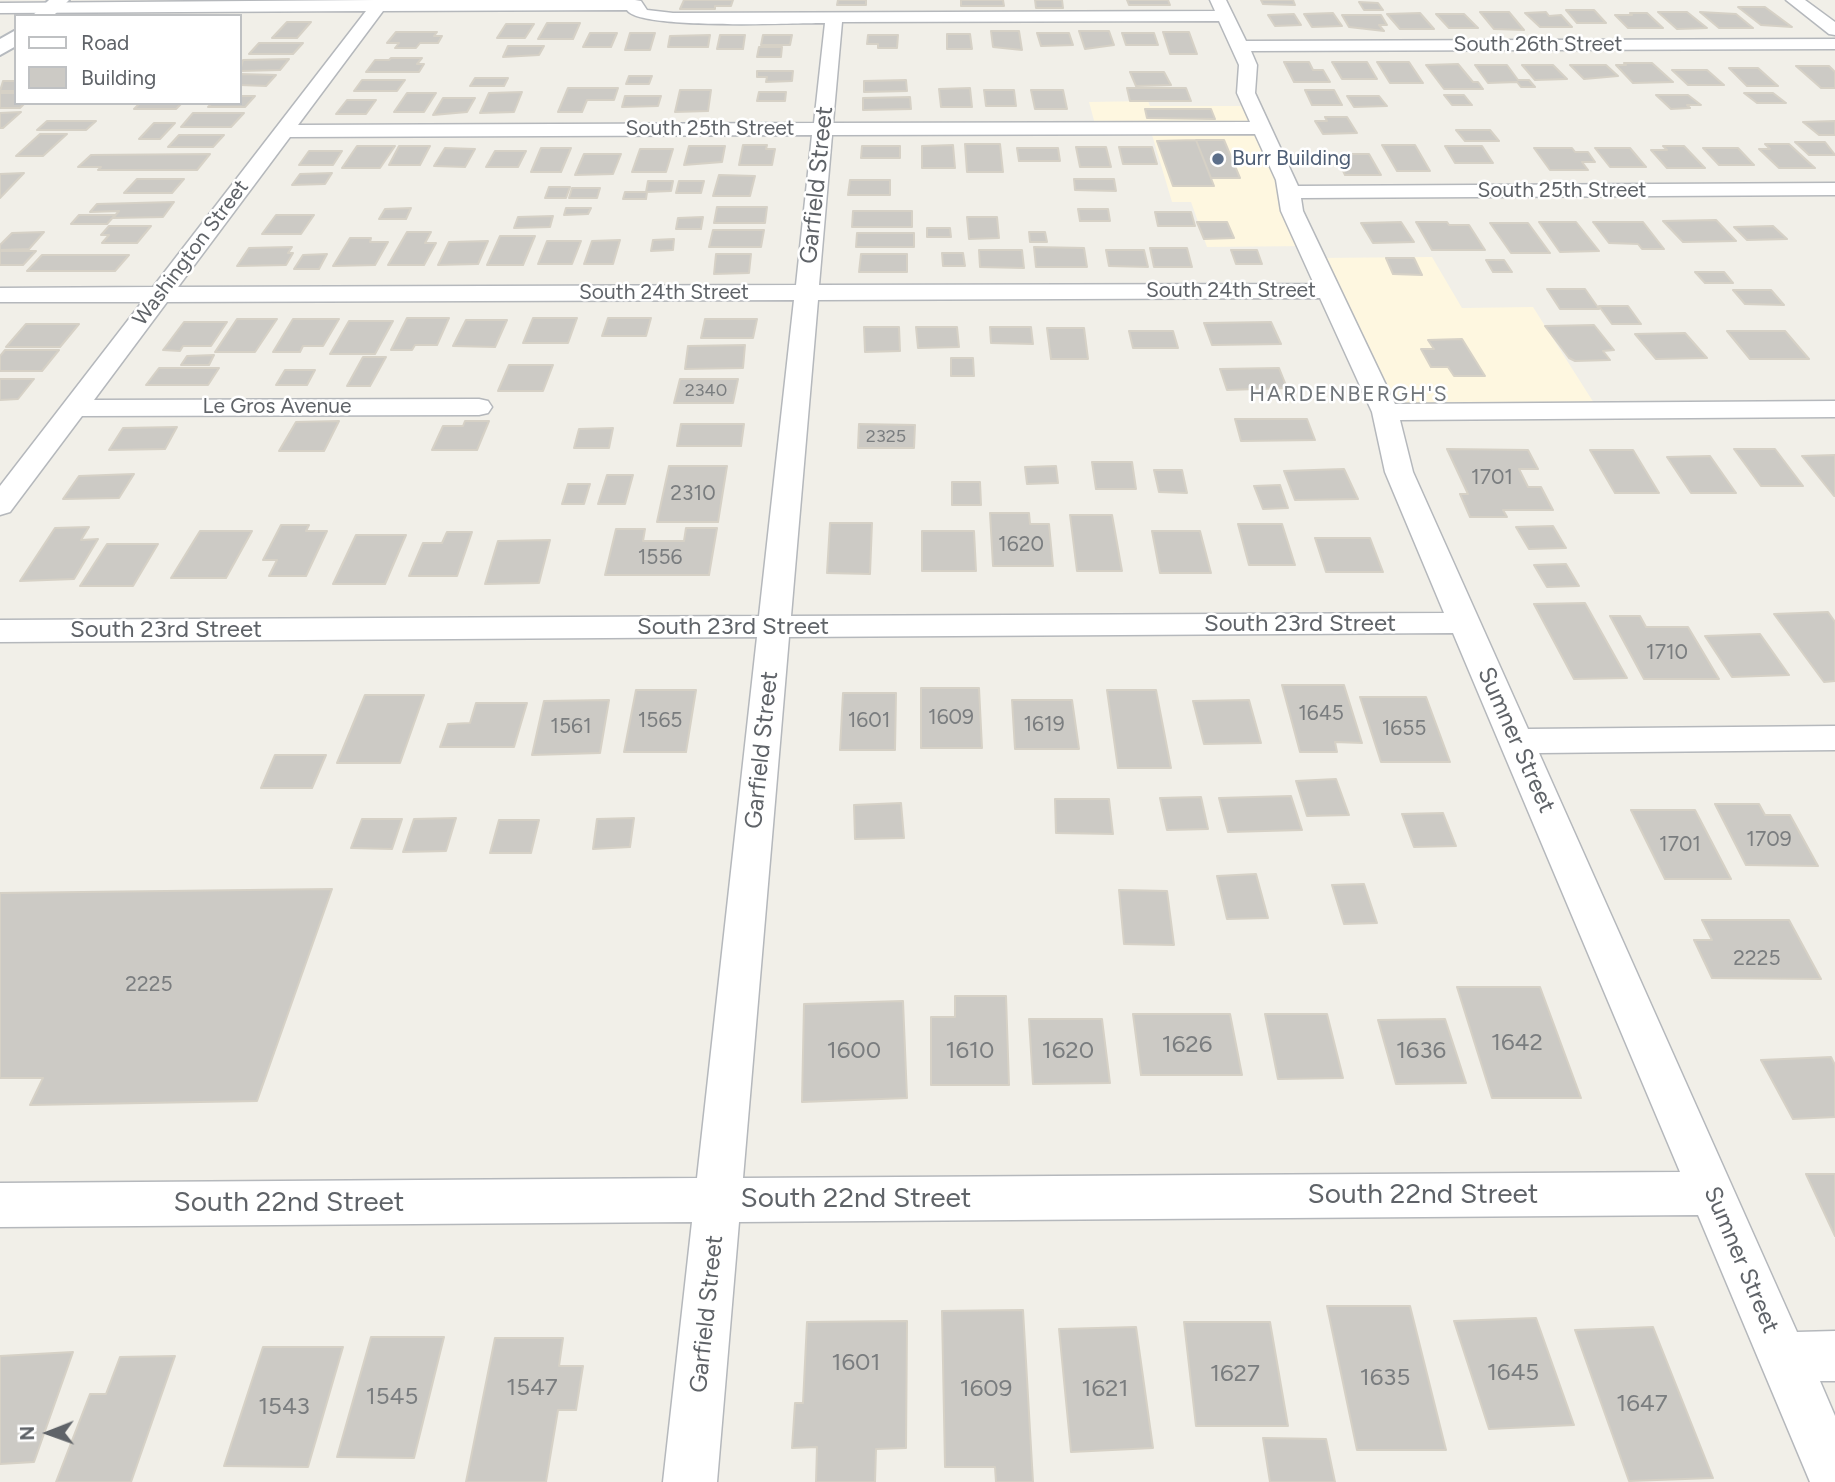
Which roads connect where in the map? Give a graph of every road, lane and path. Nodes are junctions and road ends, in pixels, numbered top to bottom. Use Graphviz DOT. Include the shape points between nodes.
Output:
graph roads {
  1 [pos="1794,0"];
  2 [pos="381,3"];
  3 [pos="636,3"];
  4 [pos="0,8"];
  5 [pos="50,8"];
  6 [pos="1222,8"];
  7 [pos="927,9"];
  8 [pos="834,18"];
  9 [pos="1835,30"];
  10 [pos="14,38"];
  11 [pos="1835,44"];
  12 [pos="1241,46"];
  13 [pos="0,49"];
  14 [pos="1263,128"];
  15 [pos="823,129"];
  16 [pos="284,131"];
  17 [pos="1835,189"];
  18 [pos="1288,192"];
  19 [pos="1329,291"];
  20 [pos="807,292"];
  21 [pos="159,294"];
  22 [pos="0,295"];
  23 [pos="480,407"];
  24 [pos="74,408"];
  25 [pos="1835,409"];
  26 [pos="1385,412"];
  27 [pos="0,506"];
  28 [pos="1465,624"];
  29 [pos="775,626"];
  30 [pos="0,631"];
  31 [pos="1835,738"];
  32 [pos="1516,741"];
  33 [pos="1712,1193"];
  34 [pos="718,1199"];
  35 [pos="0,1205"];
  36 [pos="1835,1356"];
  37 [pos="1783,1357"];
  38 [pos="1835,1477"];
  39 [pos="690,1482"];
  1 -- 9 [label="street"];
  2 -- 3 [label="street"];
  2 -- 5 [label="street"];
  2 -- 16 [label="street, Washington Street"];
  3 -- 8 [label="street" via="635,11 655,18"];
  4 -- 5 [label="street"];
  6 -- 7 [label="street"];
  6 -- 12 [label="street, Sumner Street"];
  7 -- 8 [label="street"];
  8 -- 15 [label="street, Garfield Street"];
  10 -- 13 [label="main road"];
  11 -- 12 [label="street, South 26th Street"];
  12 -- 14 [label="street, Sumner Street" via="1248,65 1246,93"];
  14 -- 15 [label="street, South 25th Street"];
  14 -- 18 [label="street, Sumner Street"];
  15 -- 16 [label="street, South 25th Street"];
  15 -- 20 [label="street, Garfield Street"];
  16 -- 21 [label="street, Washington Street"];
  17 -- 18 [label="street, South 25th Street"];
  18 -- 19 [label="street, Sumner Street" via="1292,211"];
  19 -- 20 [label="street, South 24th Street"];
  19 -- 26 [label="street, Sumner Street"];
  20 -- 21 [label="street, South 24th Street"];
  20 -- 29 [label="street, Garfield Street"];
  21 -- 22 [label="street, South 24th Street"];
  21 -- 24 [label="street, Washington Street"];
  23 -- 24 [label="street, Le Gros Avenue"];
  24 -- 27 [label="street, Washington Street"];
  25 -- 26 [label="street"];
  26 -- 28 [label="street, Sumner Street" via="1399,472"];
  28 -- 29 [label="street, South 23rd Street"];
  28 -- 32 [label="street, Sumner Street"];
  29 -- 30 [label="street, South 23rd Street"];
  29 -- 34 [label="street, Garfield Street"];
  31 -- 32 [label="street"];
  32 -- 33 [label="street, Sumner Street"];
  33 -- 34 [label="street, South 22nd Street"];
  33 -- 37 [label="street, Sumner Street"];
  34 -- 35 [label="street, South 22nd Street"];
  34 -- 39 [label="street, Garfield Street"];
  36 -- 37 [label="street"];
  37 -- 38 [label="street, Sumner Street"];
}
